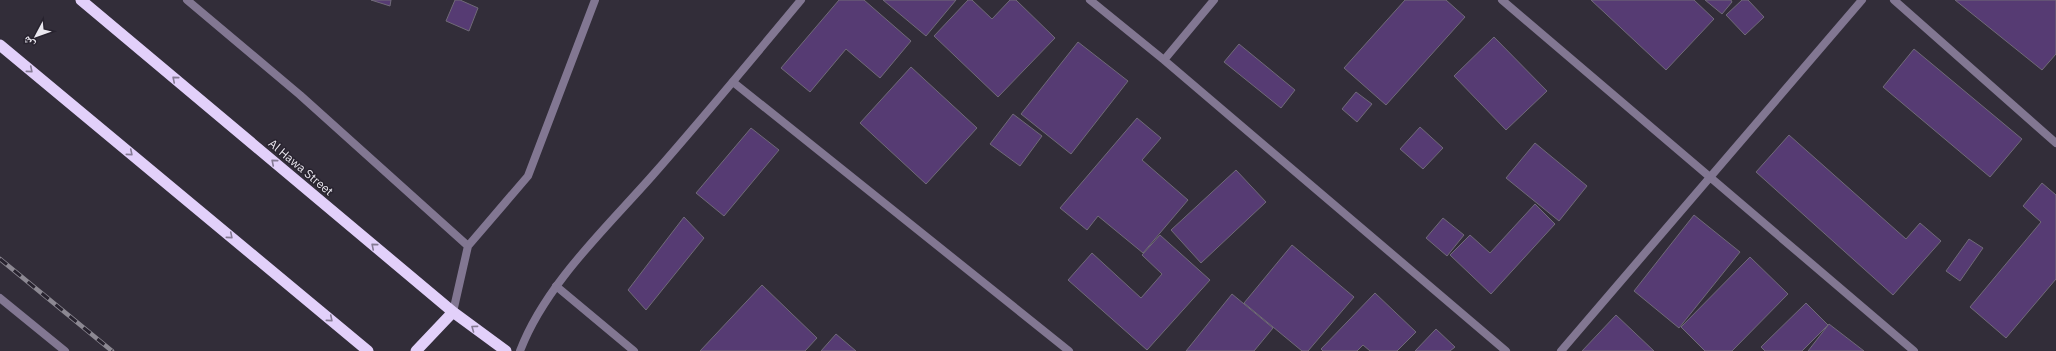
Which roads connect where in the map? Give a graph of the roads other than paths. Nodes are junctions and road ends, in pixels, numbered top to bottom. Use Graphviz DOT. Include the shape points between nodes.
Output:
graph roads {
  1 [pos="81,0"];
  2 [pos="187,0"];
  3 [pos="595,0"];
  4 [pos="801,0"];
  5 [pos="1090,0"];
  6 [pos="1214,0"];
  7 [pos="1502,0"];
  8 [pos="1862,0"];
  9 [pos="1894,0"];
  10 [pos="0,45"];
  11 [pos="1164,60"];
  12 [pos="733,82"];
  13 [pos="2056,143"];
  14 [pos="1711,178"];
  15 [pos="468,246"];
  16 [pos="556,286"];
  17 [pos="0,298"];
  18 [pos="453,312"];
  19 [pos="65,351"];
  20 [pos="368,351"];
  21 [pos="416,351"];
  22 [pos="506,351"];
  23 [pos="520,351"];
  24 [pos="634,351"];
  25 [pos="1069,351"];
  26 [pos="1506,351"];
  27 [pos="1561,351"];
  28 [pos="1914,351"];
  18 -- 1 [label="highway, Al Hawa Street, one-way"];
  2 -- 15 [label="street" via="300,95"];
  3 -- 15 [label="street" via="528,176"];
  4 -- 12 [label="street"];
  5 -- 11 [label="street"];
  6 -- 11 [label="street"];
  7 -- 14 [label="street"];
  8 -- 14 [label="street"];
  9 -- 13 [label="street"];
  10 -- 20 [label="highway, one-way"];
  11 -- 26 [label="street"];
  12 -- 16 [label="street"];
  12 -- 25 [label="street"];
  14 -- 27 [label="street"];
  14 -- 28 [label="street"];
  15 -- 18 [label="street"];
  16 -- 23 [label="street" via="526,335"];
  16 -- 24 [label="street"];
  17 -- 19 [label="street"];
  18 -- 21 [label="highway"];
  22 -- 18 [label="highway, Al Hawa Street, one-way"];
}
